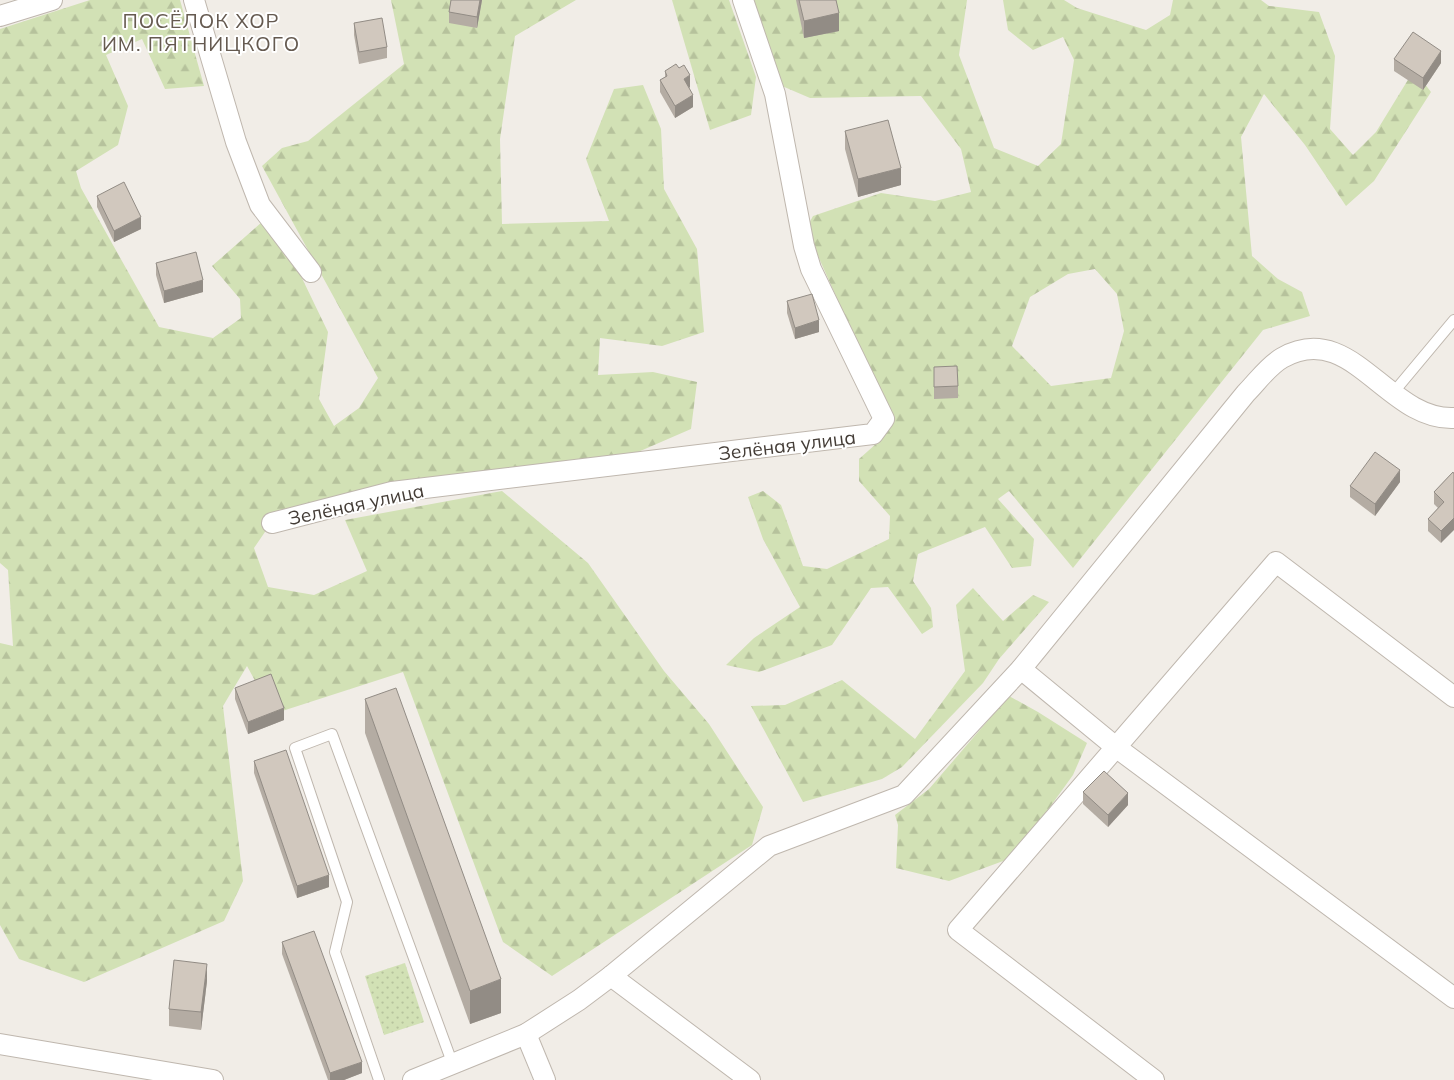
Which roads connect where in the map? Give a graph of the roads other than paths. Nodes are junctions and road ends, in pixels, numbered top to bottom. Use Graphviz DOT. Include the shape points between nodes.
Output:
graph roads {
  1 [pos="52,0"];
  2 [pos="194,0"];
  3 [pos="744,0"];
  4 [pos="0,16"];
  5 [pos="311,272"];
  6 [pos="1454,320"];
  7 [pos="1393,393"];
  8 [pos="1454,418"];
  9 [pos="272,523"];
  10 [pos="1021,669"];
  11 [pos="1454,697"];
  12 [pos="1117,748"];
  13 [pos="611,976"];
  14 [pos="1454,998"];
  15 [pos="526,1034"];
  16 [pos="0,1044"];
  17 [pos="452,1065"];
  18 [pos="213,1080"];
  19 [pos="379,1080"];
  20 [pos="413,1080"];
  21 [pos="545,1080"];
  22 [pos="750,1080"];
  23 [pos="1154,1080"];
  1 -- 4 [label="street"];
  2 -- 5 [label="street" via="236,142 260,205"];
  3 -- 9 [label="street, Зелёная улица" via="775,94 809,262 884,419 873,434 392,492"];
  6 -- 7 [label="lane"];
  7 -- 8 [label="street" via="1421,411"];
  7 -- 10 [label="street" via="1347,358 1324,348 1298,350 1280,359 1246,393"];
  10 -- 12 [label="street"];
  10 -- 13 [label="street" via="904,795 770,846"];
  11 -- 12 [label="street" via="1276,562"];
  12 -- 14 [label="street"];
  12 -- 23 [label="street" via="958,930"];
  13 -- 15 [label="street"];
  13 -- 22 [label="street"];
  15 -- 17 [label="street"];
  15 -- 21 [label="street"];
  16 -- 18 [label="street"];
  17 -- 19 [label="lane" via="332,734 295,748 347,902 335,952"];
  17 -- 20 [label="street"];
}
